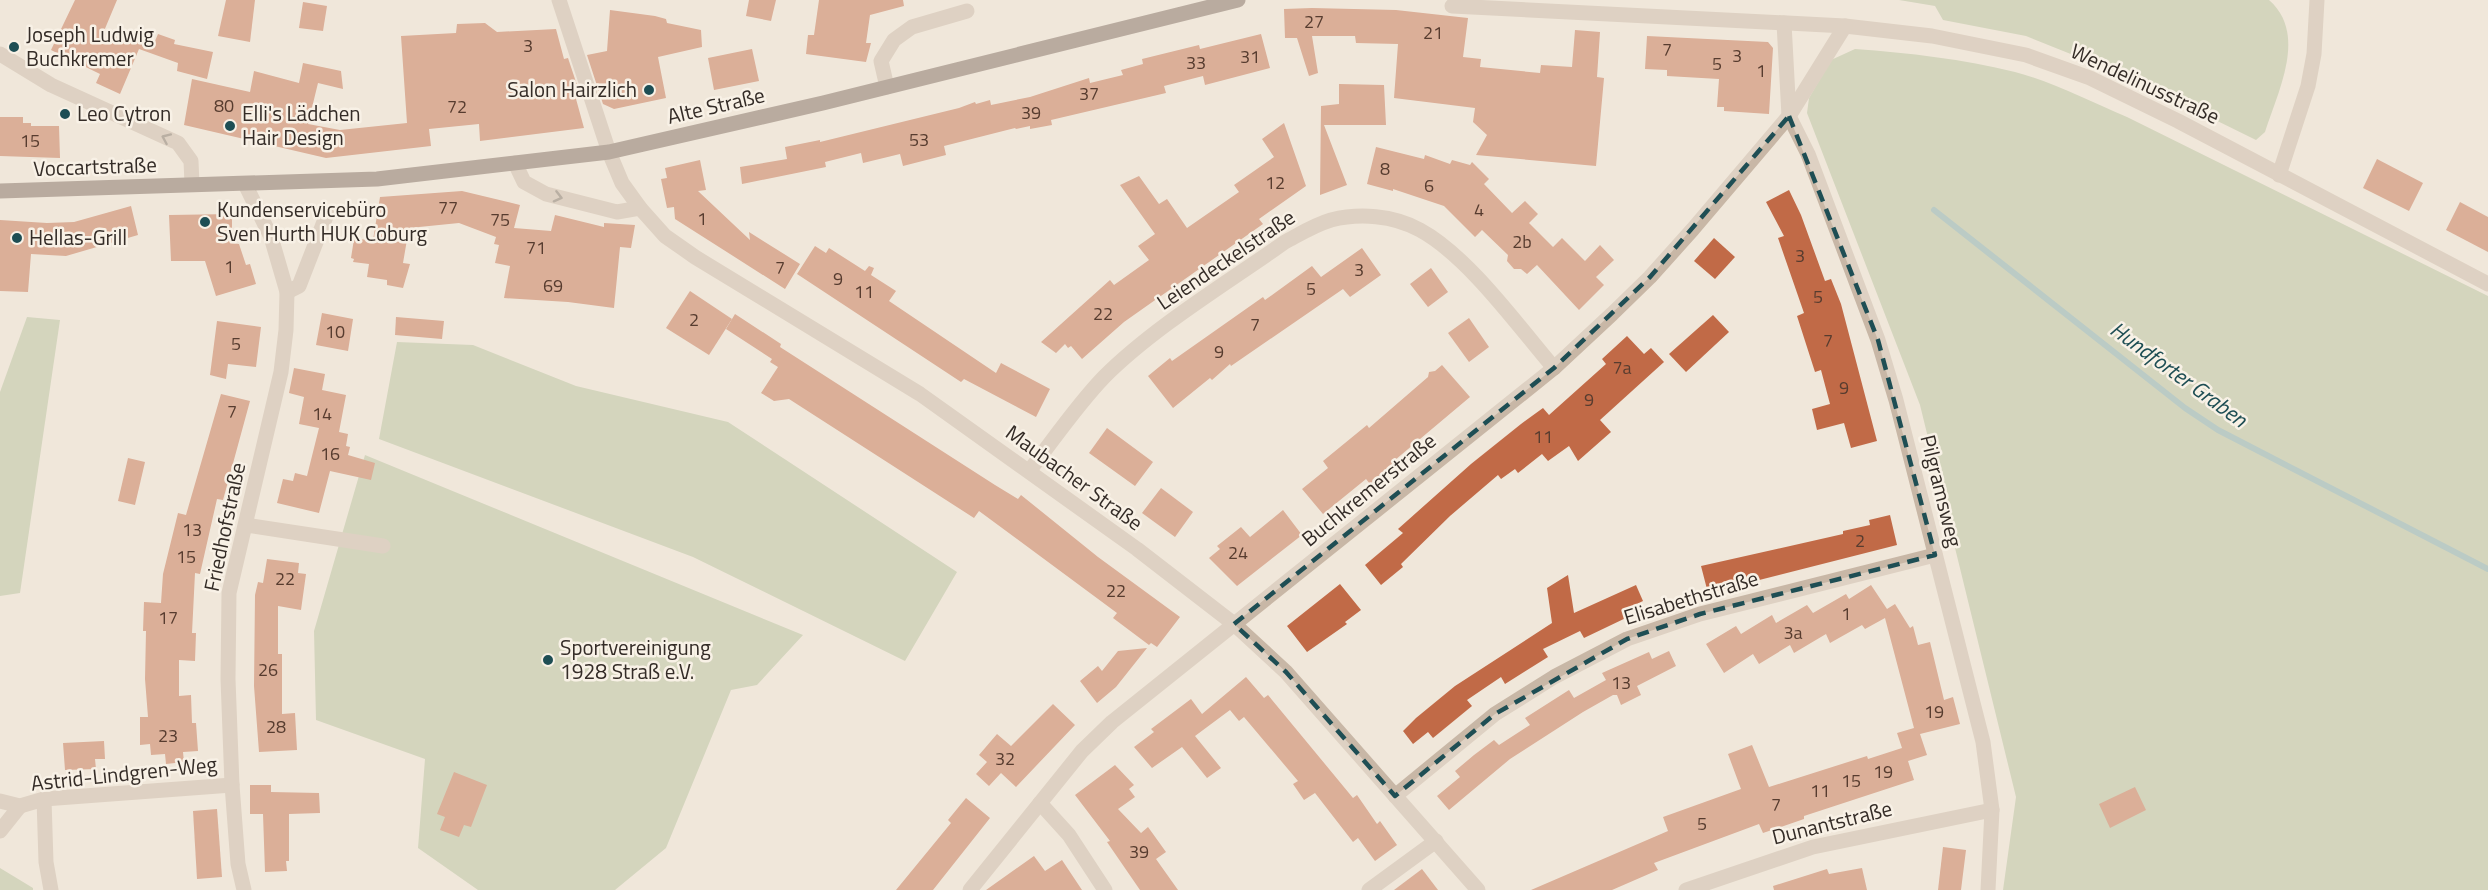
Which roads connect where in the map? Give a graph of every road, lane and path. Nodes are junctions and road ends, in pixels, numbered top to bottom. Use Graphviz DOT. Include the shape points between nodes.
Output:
graph roads {
  1 [pos="559,0"];
  2 [pos="1238,0"];
  3 [pos="2317,0"];
  4 [pos="1452,6"];
  5 [pos="967,11"];
  6 [pos="1784,23"];
  7 [pos="1845,26"];
  8 [pos="0,54"];
  9 [pos="887,87"];
  10 [pos="1789,116"];
  11 [pos="609,152"];
  12 [pos="515,163"];
  13 [pos="2279,175"];
  14 [pos="192,184"];
  15 [pos="245,184"];
  16 [pos="0,191"];
  17 [pos="640,208"];
  18 [pos="327,214"];
  19 [pos="2488,284"];
  20 [pos="287,292"];
  21 [pos="1554,368"];
  22 [pos="1030,470"];
  23 [pos="246,525"];
  24 [pos="383,546"];
  25 [pos="1935,555"];
  26 [pos="1234,624"];
  27 [pos="232,785"];
  28 [pos="1395,796"];
  29 [pos="44,800"];
  30 [pos="0,801"];
  31 [pos="1040,803"];
  32 [pos="20,806"];
  33 [pos="1992,810"];
  34 [pos="0,831"];
  35 [pos="1436,841"];
  36 [pos="51,890"];
  37 [pos="244,890"];
  38 [pos="970,890"];
  39 [pos="1105,890"];
  40 [pos="1369,890"];
  41 [pos="1478,890"];
  42 [pos="1686,890"];
  43 [pos="1988,890"];
  1 -- 11 [label="street, Maubacher Straße"];
  2 -- 9 [label="main road, Alte Straße"];
  3 -- 13 [label="street" via="2308,86"];
  4 -- 6 [label="street"];
  5 -- 9 [label="street" via="912,27 894,40 881,60"];
  6 -- 7 [label="street"];
  6 -- 10 [label="street, Pilgramsweg"];
  7 -- 10 [label="street"];
  7 -- 13 [label="street, Wendelinusstraße" via="1932,36 2026,55 2090,78"];
  14 -- 8 [label="street, one-way" via="191,161 178,143 51,85"];
  9 -- 11 [label="main road, Alte Straße"];
  10 -- 21 [label="street, Buchkremerstraße" via="1650,277"];
  10 -- 25 [label="street, Pilgramsweg" via="1808,154 1878,340"];
  11 -- 12 [label="main road, Alte Straße"];
  11 -- 17 [label="street, Maubacher Straße" via="622,183"];
  12 -- 15 [label="main road, Alte Straße" via="377,179"];
  12 -- 17 [label="street, one-way" via="524,182 546,194 617,212"];
  13 -- 19 [label="street, Wendelinusstraße"];
  14 -- 15 [label="main road, Alte Straße"];
  14 -- 16 [label="main road, Voccartstraße"];
  15 -- 20 [label="street, Friedhofstraße" via="271,237"];
  17 -- 22 [label="street, Maubacher Straße" via="665,236 695,257 920,394"];
  18 -- 20 [label="street" via="299,286"];
  20 -- 23 [label="street, Friedhofstraße" via="281,372"];
  21 -- 22 [label="street, Leiendeckelstraße" via="1462,262 1419,230 1376,216 1329,220 1285,242 1124,359 1090,392"];
  21 -- 26 [label="street, Buchkremerstraße"];
  22 -- 26 [label="street, Maubacher Straße"];
  23 -- 24 [label="street"];
  23 -- 27 [label="street, Friedhofstraße" via="229,593"];
  25 -- 28 [label="street, Elisabethstraße" via="1700,614 1627,639 1554,677 1496,714"];
  25 -- 33 [label="street, Pilgramsweg" via="1983,742"];
  26 -- 28 [label="street, Maubacher Straße" via="1286,672"];
  26 -- 31 [label="street, Buchkremerstraße" via="1112,722 1082,751"];
  27 -- 29 [label="street, Astrid-Lindgren-Weg"];
  27 -- 37 [label="street, Friedhofstraße" via="238,864"];
  28 -- 35 [label="street, Maubacher Straße"];
  29 -- 32 [label="street, Astrid-Lindgren-Weg"];
  29 -- 36 [label="street"];
  30 -- 32 [label="street, Astrid-Lindgren-Weg"];
  31 -- 38 [label="street, Buchkremerstraße"];
  31 -- 39 [label="street" via="1069,835"];
  32 -- 34 [label="street, Astrid-Lindgren-Weg"];
  33 -- 42 [label="street, Dunantstraße" via="1813,847"];
  33 -- 43 [label="street, Pilgramsweg"];
  35 -- 40 [label="street"];
  35 -- 41 [label="street, Maubacher Straße"];
}
